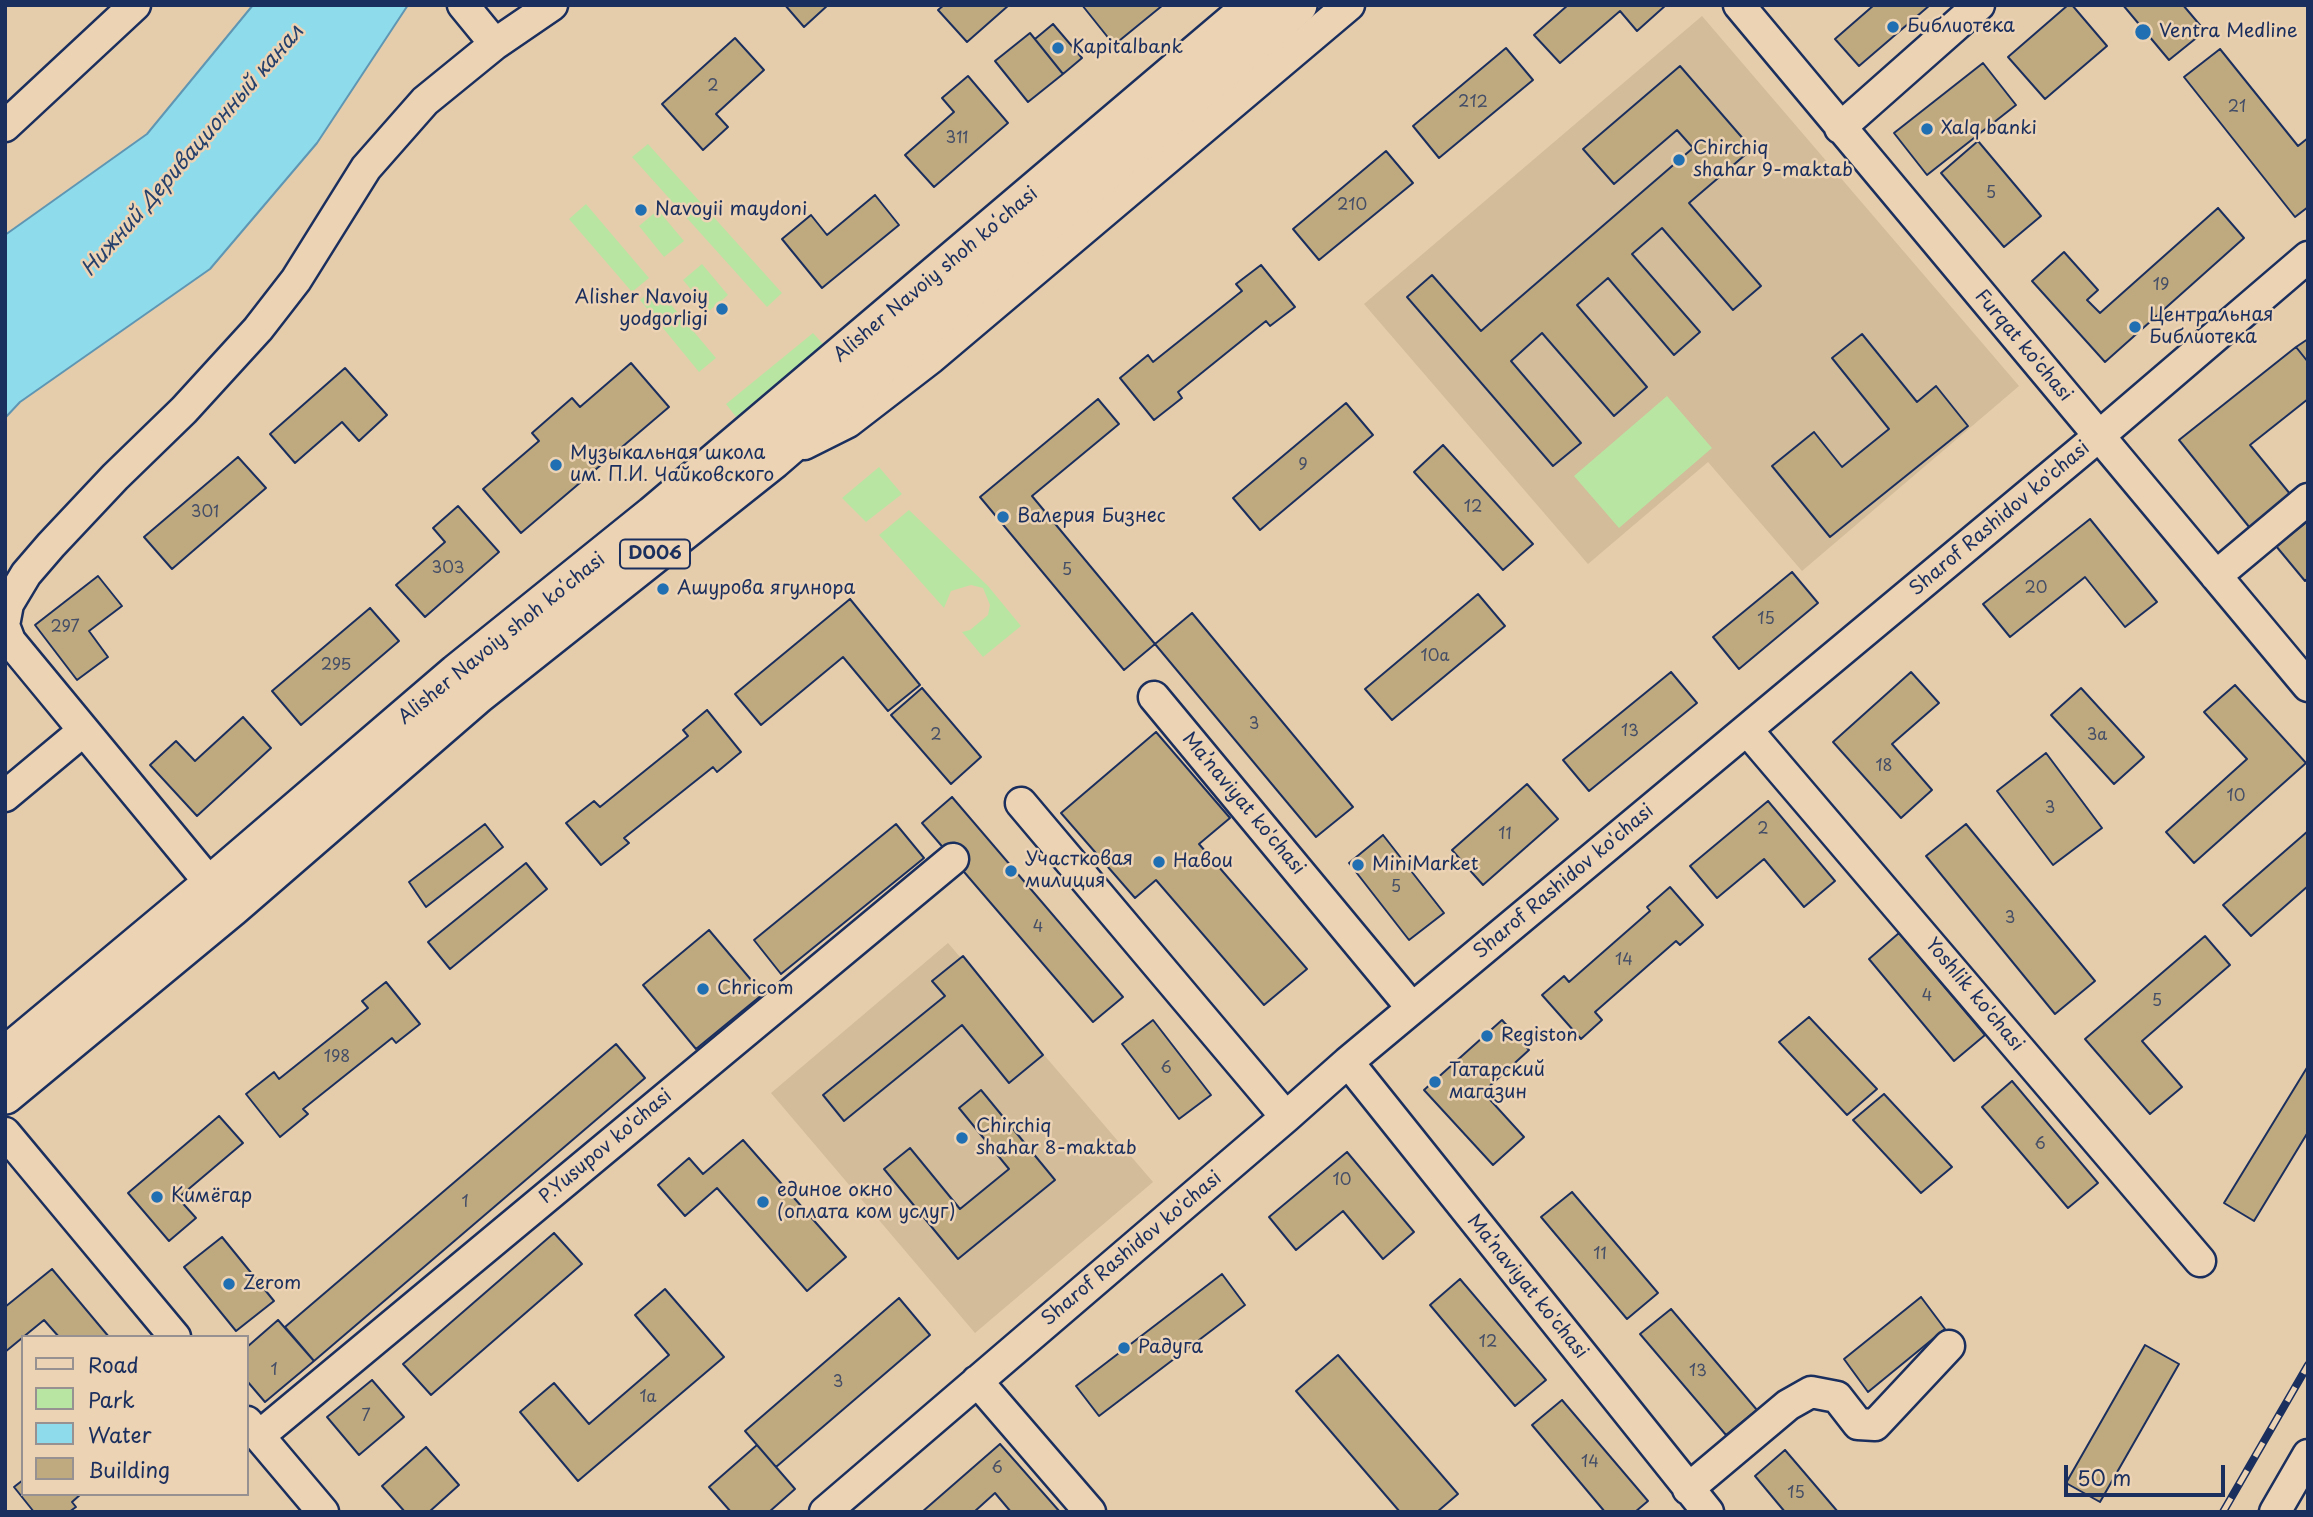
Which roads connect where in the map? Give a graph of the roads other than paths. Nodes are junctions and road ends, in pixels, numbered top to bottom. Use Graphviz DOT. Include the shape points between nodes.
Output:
graph roads {
  1 [pos="135,5"];
  2 [pos="463,5"];
  3 [pos="552,5"];
  4 [pos="1254,5"];
  5 [pos="1298,5"];
  6 [pos="1349,5"];
  7 [pos="1739,5"];
  8 [pos="1979,5"];
  9 [pos="495,44"];
  10 [pos="5,125"];
  11 [pos="1840,128"];
  12 [pos="2308,257"];
  13 [pos="2099,436"];
  14 [pos="773,460"];
  15 [pos="2308,499"];
  16 [pos="2216,576"];
  17 [pos="5,620"];
  18 [pos="5,628"];
  19 [pos="2308,686"];
  20 [pos="1154,697"];
  21 [pos="1747,730"];
  22 [pos="83,731"];
  23 [pos="5,796"];
  24 [pos="1021,803"];
  25 [pos="953,859"];
  26 [pos="221,896"];
  27 [pos="1412,1008"];
  28 [pos="5,1056"];
  29 [pos="1348,1062"];
  30 [pos="5,1096"];
  31 [pos="1286,1117"];
  32 [pos="5,1133"];
  33 [pos="2200,1261"];
  34 [pos="173,1335"];
  35 [pos="1949,1346"];
  36 [pos="977,1381"];
  37 [pos="253,1429"];
  38 [pos="2308,1455"];
  39 [pos="1688,1489"];
  40 [pos="323,1512"];
  41 [pos="825,1512"];
  42 [pos="1090,1512"];
  43 [pos="1708,1512"];
  44 [pos="2275,1512"];
  1 -- 10 [label="street"];
  2 -- 9 [label="street"];
  3 -- 9 [label="street"];
  4 -- 26 [label="main road, Alisher Navoiy shoh koʻchasi / D006" via="653,515 457,673"];
  5 -- 14 [label="main road, Alisher Navoiy shoh koʻchasi / D006"];
  6 -- 14 [label="street, Alisher Navoiy shoh koʻchasi" via="931,358 848,422"];
  7 -- 11 [label="street, Furqat ko'chasi"];
  8 -- 11 [label="street"];
  9 -- 17 [label="street" via="425,101 366,167 266,319 34,565 8,604"];
  11 -- 13 [label="street, Furqat ko'chasi"];
  12 -- 13 [label="street, Sharof Rashidov ko'chasi"];
  13 -- 16 [label="street, Furqat ko'chasi"];
  13 -- 21 [label="street, Sharof Rashidov ko'chasi"];
  14 -- 26 [label="main road, Alisher Navoiy shoh koʻchasi / D006"];
  15 -- 16 [label="street"];
  16 -- 19 [label="street, Furqat ko'chasi"];
  18 -- 22 [label="street" via="10,641"];
  20 -- 27 [label="street, Ma’naviyat ko'chasi"];
  21 -- 27 [label="street, Sharof Rashidov ko'chasi"];
  21 -- 33 [label="street, Yoshlik ko'chasi"];
  22 -- 23 [label="street"];
  22 -- 26 [label="street"];
  24 -- 31 [label="street"];
  25 -- 37 [label="street, P.Yusupov ko'chasi"];
  26 -- 28 [label="main road, Alisher Navoiy shoh koʻchasi / D006"];
  26 -- 30 [label="main road, Alisher Navoiy shoh koʻchasi / D006"];
  27 -- 29 [label="street, Sharof Rashidov ko'chasi"];
  29 -- 31 [label="street, Sharof Rashidov ko'chasi"];
  29 -- 39 [label="street, Ma’naviyat ko'chasi"];
  31 -- 36 [label="street, Sharof Rashidov ko'chasi"];
  32 -- 34 [label="street"];
  35 -- 39 [label="street" via="1875,1424 1858,1424 1837,1397 1811,1392 1788,1405"];
  36 -- 41 [label="street, Sharof Rashidov ko'chasi"];
  36 -- 42 [label="street"];
  37 -- 40 [label="street"];
  38 -- 44 [label="street"];
  39 -- 43 [label="street, Ma’naviyat ko'chasi"];
}
